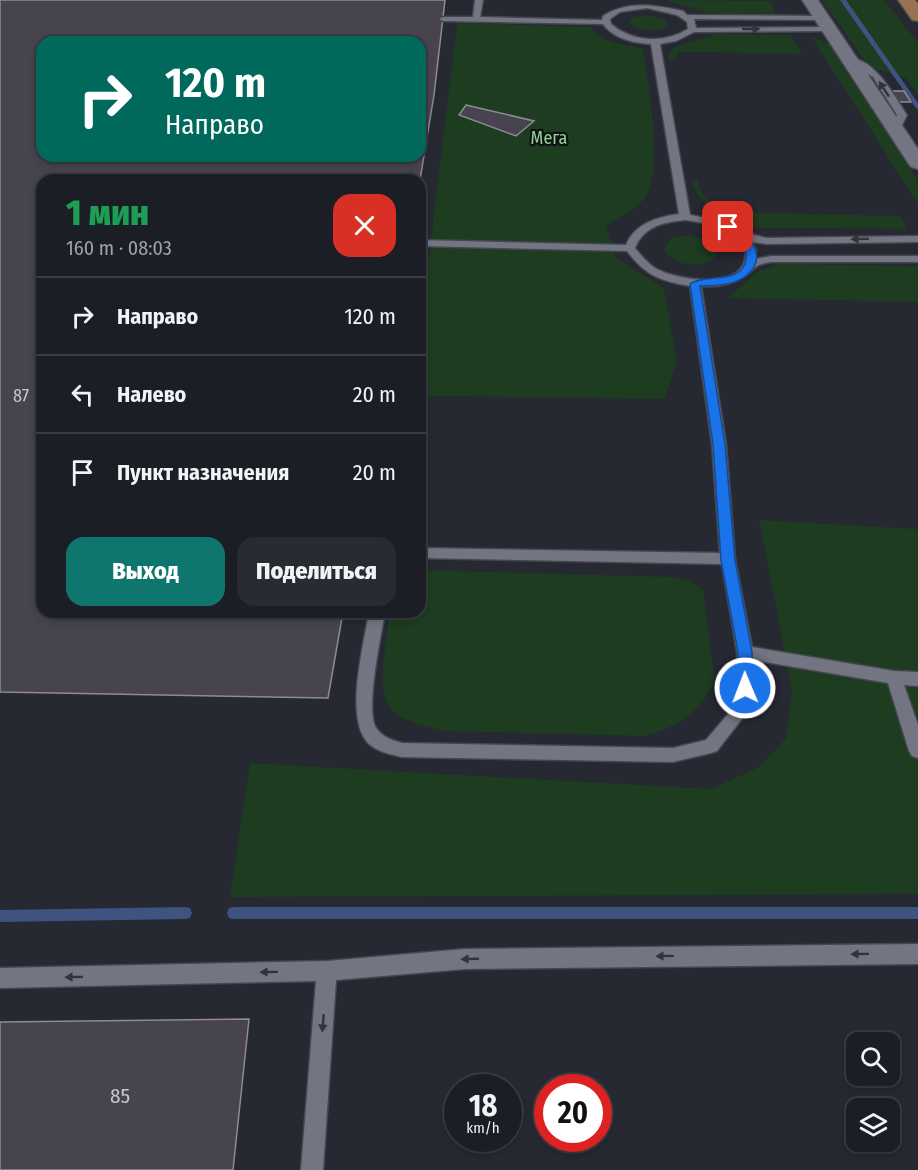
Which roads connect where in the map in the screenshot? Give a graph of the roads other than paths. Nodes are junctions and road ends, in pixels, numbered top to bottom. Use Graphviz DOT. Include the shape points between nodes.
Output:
graph roads {
  1 [pos="479,0"];
  2 [pos="810,0"];
  3 [pos="906,0"];
  4 [pos="646,3"];
  5 [pos="918,15"];
  6 [pos="687,17"];
  7 [pos="443,19"];
  8 [pos="476,20"];
  9 [pos="605,22"];
  10 [pos="826,24"];
  11 [pos="692,30"];
  12 [pos="655,41"];
  13 [pos="918,163"];
  14 [pos="685,217"];
  15 [pos="743,237"];
  16 [pos="918,239"];
  17 [pos="426,243"];
  18 [pos="630,248"];
  19 [pos="918,259"];
  20 [pos="751,262"];
  21 [pos="695,284"];
  22 [pos="426,553"];
  23 [pos="728,560"];
  24 [pos="376,618"];
  25 [pos="745,652"];
  26 [pos="894,678"];
  27 [pos="918,679"];
  28 [pos="918,751"];
  29 [pos="918,954"];
  30 [pos="327,971"];
  31 [pos="0,978"];
  32 [pos="312,1170"];
  1 -- 8 [label="lane"];
  2 -- 10 [label="street"];
  3 -- 5 [label="main road"];
  4 -- 6 [label="lane"];
  4 -- 9 [label="lane" via="618,10 608,15"];
  6 -- 10 [label="lane"];
  6 -- 11 [label="lane"];
  7 -- 8 [label="lane"];
  8 -- 9 [label="lane"];
  9 -- 12 [label="lane" via="619,34"];
  11 -- 10 [label="lane, one-way"];
  10 -- 13 [label="street"];
  11 -- 12 [label="lane" via="680,37"];
  12 -- 14 [label="lane"];
  14 -- 15 [label="lane" via="711,221"];
  14 -- 18 [label="lane" via="669,218 640,231"];
  16 -- 15 [label="lane, one-way" via="767,241"];
  15 -- 20 [label="lane" via="751,250"];
  17 -- 18 [label="lane"];
  18 -- 21 [label="lane" via="645,266 675,280"];
  19 -- 20 [label="lane"];
  20 -- 21 [label="lane" via="743,273 725,282"];
  21 -- 23 [label="lane" via="719,444"];
  22 -- 23 [label="lane"];
  23 -- 25 [label="lane"];
  24 -- 25 [label="lane" via="363,714 373,738 381,745 402,750 673,755 711,746 736,716 745,688"];
  25 -- 26 [label="lane"];
  26 -- 27 [label="lane"];
  26 -- 28 [label="lane"];
  29 -- 30 [label="lane, one-way" via="465,959"];
  30 -- 31 [label="lane, one-way"];
  30 -- 32 [label="lane, one-way"];
}
